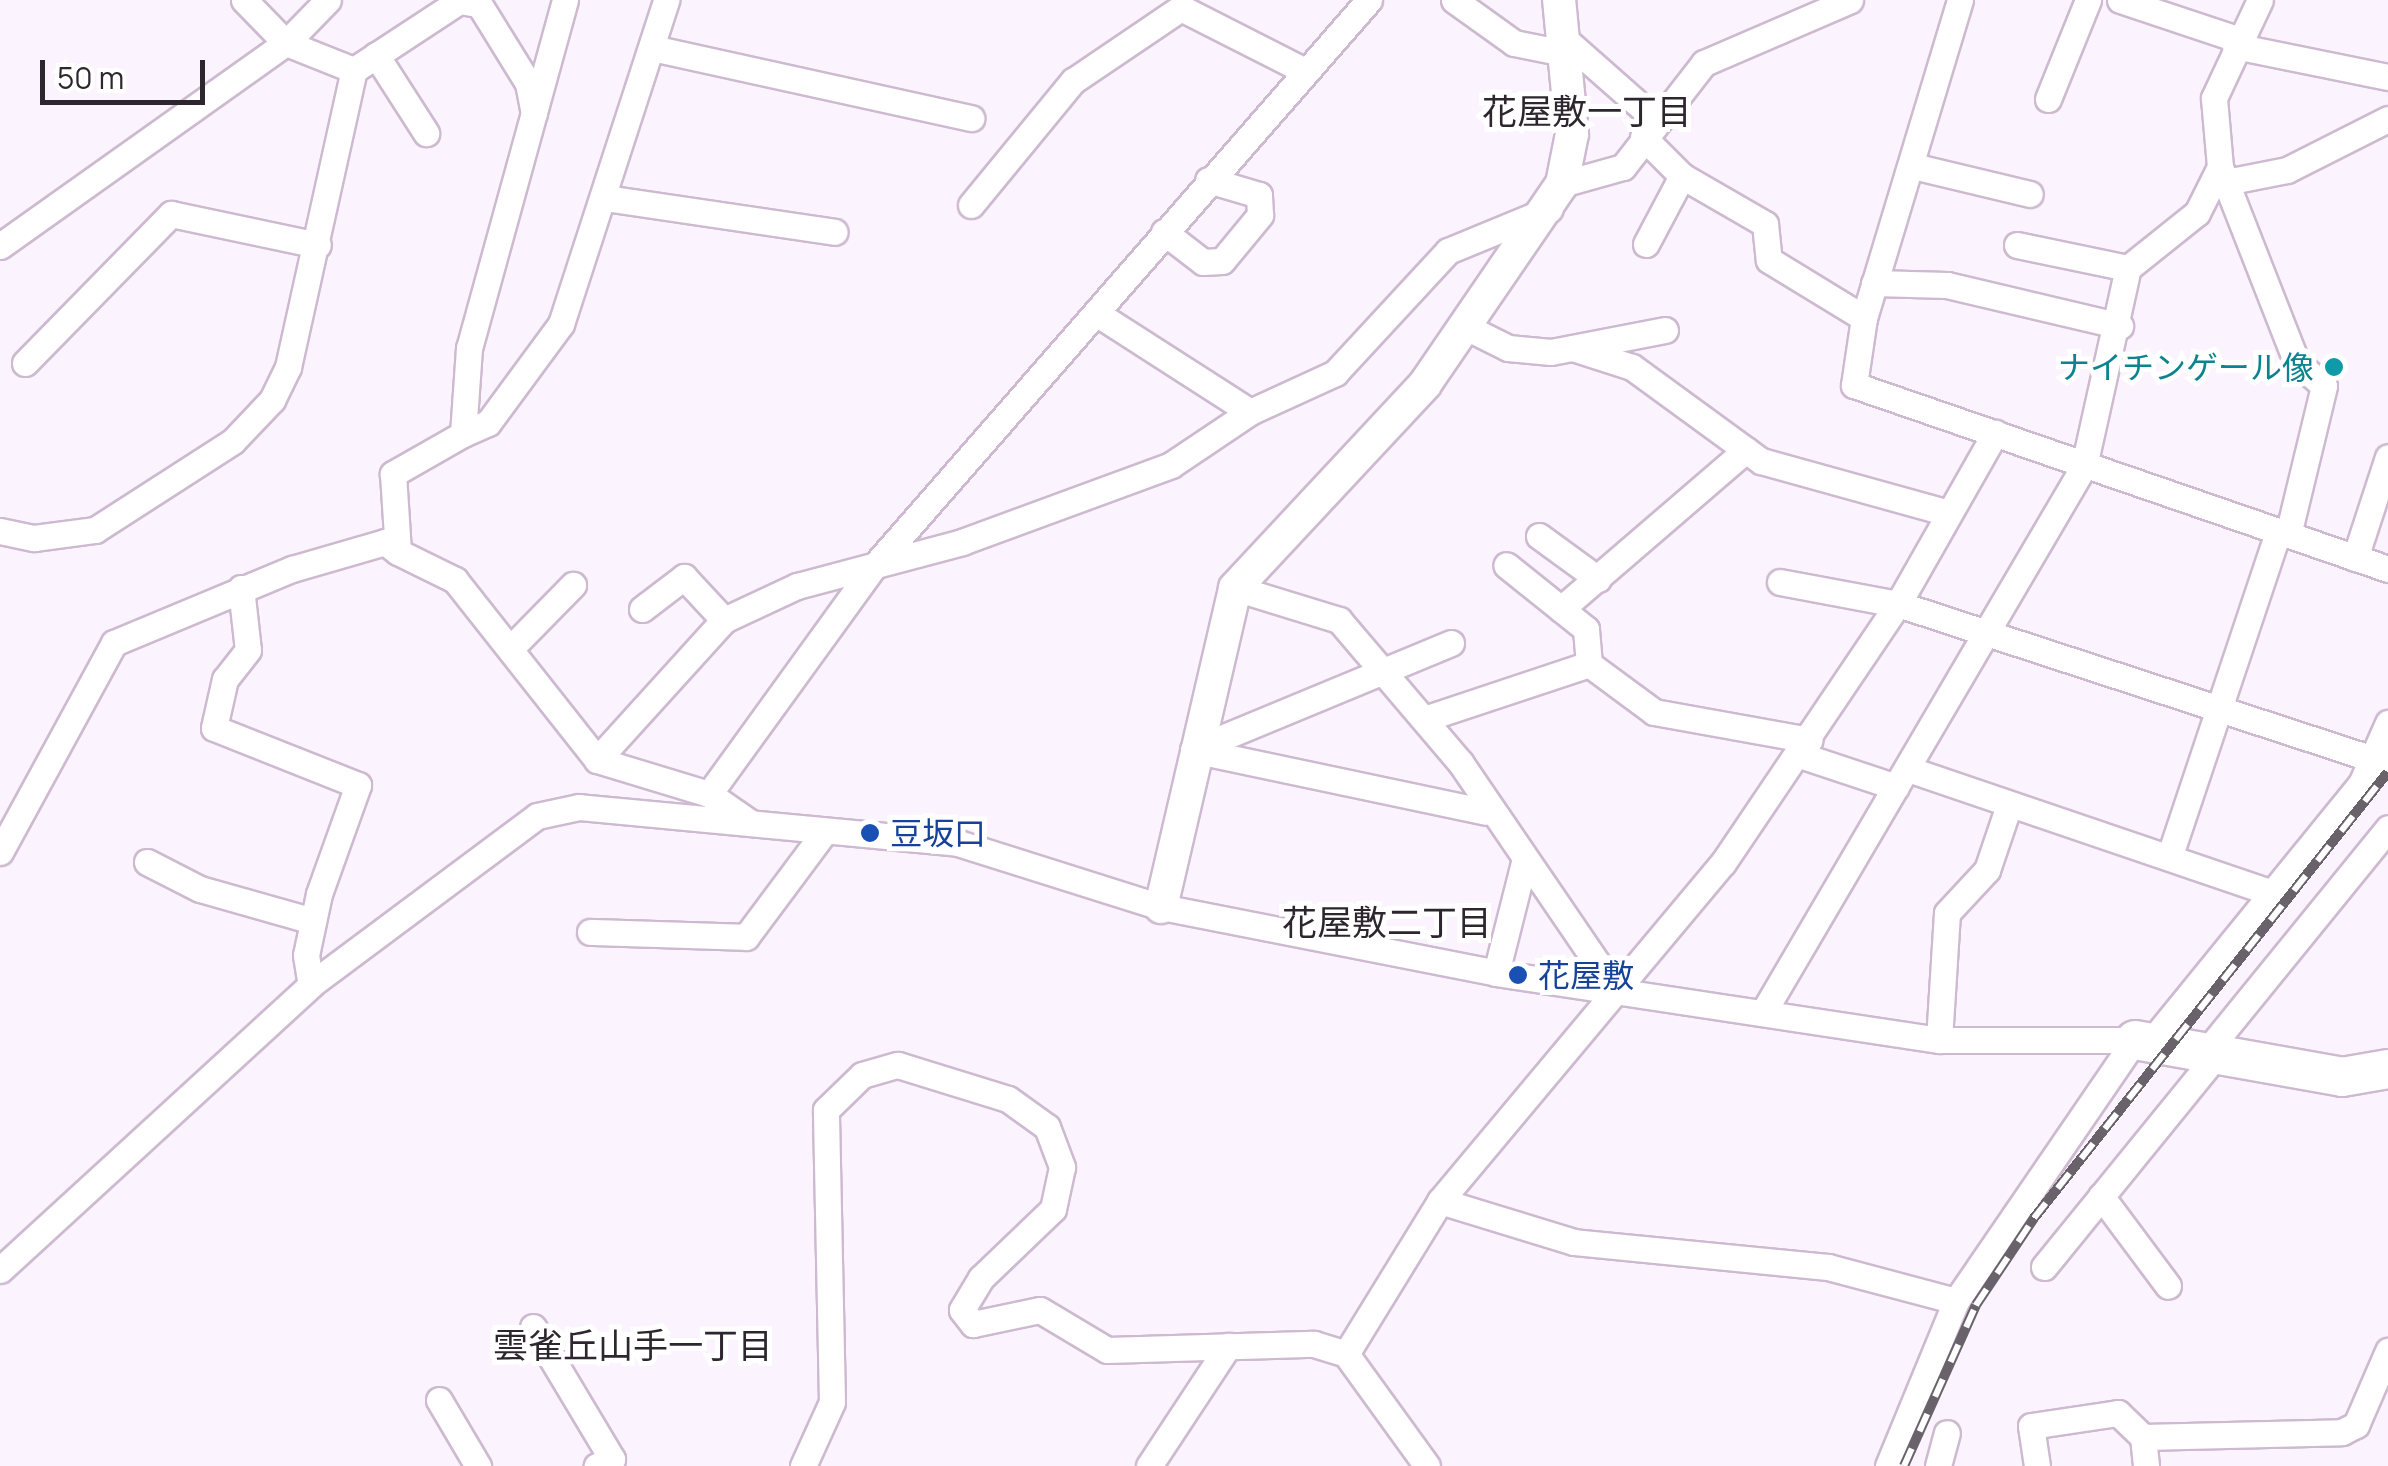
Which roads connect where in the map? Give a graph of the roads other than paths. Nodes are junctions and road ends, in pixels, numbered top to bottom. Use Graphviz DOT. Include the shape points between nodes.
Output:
graph roads {
  1 [pos="244,0"];
  2 [pos="328,0"];
  3 [pos="565,0"];
  4 [pos="666,0"];
  5 [pos="1369,0"];
  6 [pos="1454,0"];
  7 [pos="1558,0"];
  8 [pos="1850,0"];
  9 [pos="1960,0"];
  10 [pos="2088,0"];
  11 [pos="2120,0"];
  12 [pos="2260,0"];
  13 [pos="2163,8"];
  14 [pos="286,42"];
  15 [pos="2236,43"];
  16 [pos="1563,45"];
  17 [pos="652,48"];
  18 [pos="376,56"];
  19 [pos="354,70"];
  20 [pos="1301,70"];
  21 [pos="2388,77"];
  22 [pos="2048,99"];
  23 [pos="536,118"];
  24 [pos="970,118"];
  25 [pos="2388,120"];
  26 [pos="1649,129"];
  27 [pos="426,133"];
  28 [pos="1913,166"];
  29 [pos="2223,175"];
  30 [pos="1682,176"];
  31 [pos="1208,180"];
  32 [pos="2030,194"];
  33 [pos="1556,197"];
  34 [pos="605,198"];
  35 [pos="971,204"];
  36 [pos="834,232"];
  37 [pos="1164,232"];
  38 [pos="1646,244"];
  39 [pos="318,245"];
  40 [pos="2017,245"];
  41 [pos="0,246"];
  42 [pos="2128,268"];
  43 [pos="1874,283"];
  44 [pos="1096,313"];
  45 [pos="1864,318"];
  46 [pos="2120,326"];
  47 [pos="1466,327"];
  48 [pos="1666,330"];
  49 [pos="1572,348"];
  50 [pos="25,364"];
  51 [pos="1250,412"];
  52 [pos="463,434"];
  53 [pos="1995,434"];
  54 [pos="1746,450"];
  55 [pos="2388,457"];
  56 [pos="2084,466"];
  57 [pos="1945,512"];
  58 [pos="0,531"];
  59 [pos="2283,534"];
  60 [pos="1539,536"];
  61 [pos="398,552"];
  62 [pos="2355,558"];
  63 [pos="1506,565"];
  64 [pos="872,570"];
  65 [pos="2388,570"];
  66 [pos="1598,579"];
  67 [pos="1780,582"];
  68 [pos="573,585"];
  69 [pos="241,588"];
  70 [pos="1235,588"];
  71 [pos="1898,604"];
  72 [pos="1561,608"];
  73 [pos="642,609"];
  74 [pos="724,620"];
  75 [pos="1990,633"];
  76 [pos="1451,643"];
  77 [pos="510,650"];
  78 [pos="1589,664"];
  79 [pos="1386,671"];
  80 [pos="2220,708"];
  81 [pos="1424,718"];
  82 [pos="2388,723"];
  83 [pos="1804,747"];
  84 [pos="1192,750"];
  85 [pos="597,760"];
  86 [pos="2380,762"];
  87 [pos="1902,778"];
  88 [pos="710,794"];
  89 [pos="2009,805"];
  90 [pos="1486,812"];
  91 [pos="750,823"];
  92 [pos="2388,828"];
  93 [pos="825,830"];
  94 [pos="0,852"];
  95 [pos="2170,856"];
  96 [pos="147,862"];
  97 [pos="1524,862"];
  98 [pos="2276,894"];
  99 [pos="1160,907"];
  100 [pos="313,921"];
  101 [pos="590,932"];
  102 [pos="1496,974"];
  103 [pos="311,985"];
  104 [pos="1613,986"];
  105 [pos="1764,1011"];
  106 [pos="1938,1040"];
  107 [pos="2143,1041"];
  108 [pos="2212,1052"];
  109 [pos="2388,1069"];
  110 [pos="2101,1196"];
  111 [pos="1440,1201"];
  112 [pos="2044,1267"];
  113 [pos="0,1270"];
  114 [pos="2168,1286"];
  115 [pos="1956,1301"];
  116 [pos="533,1327"];
  117 [pos="1228,1346"];
  118 [pos="2388,1352"];
  119 [pos="1346,1354"];
  120 [pos="438,1400"];
  121 [pos="1947,1433"];
  122 [pos="2143,1438"];
  123 [pos="1882,1465"];
  124 [pos="478,1466"];
  125 [pos="597,1466"];
  126 [pos="804,1466"];
  127 [pos="1149,1466"];
  128 [pos="1427,1466"];
  129 [pos="1938,1466"];
  130 [pos="2036,1466"];
  131 [pos="2146,1466"];
  1 -- 14 [label="street"];
  2 -- 14 [label="street"];
  3 -- 23 [label="street"];
  4 -- 17 [label="street"];
  5 -- 20 [label="street"];
  6 -- 16 [label="street" via="1514,43"];
  7 -- 16 [label="street"];
  8 -- 26 [label="street" via="1704,63"];
  9 -- 28 [label="street"];
  10 -- 22 [label="street"];
  11 -- 13 [label="street"];
  12 -- 15 [label="street"];
  13 -- 15 [label="street"];
  14 -- 19 [label="street"];
  14 -- 41 [label="street"];
  15 -- 21 [label="street"];
  15 -- 29 [label="street" via="2214,98"];
  16 -- 26 [label="street"];
  16 -- 33 [label="street" via="1572,134"];
  17 -- 24 [label="street"];
  17 -- 34 [label="street"];
  18 -- 19 [label="street"];
  18 -- 23 [label="street" via="459,1 479,4 528,83"];
  18 -- 27 [label="street"];
  19 -- 39 [label="street"];
  20 -- 31 [label="street"];
  20 -- 35 [label="street" via="1180,8 1073,81"];
  23 -- 52 [label="street" via="470,348"];
  25 -- 29 [label="street" via="2286,170"];
  26 -- 30 [label="street"];
  26 -- 33 [label="street" via="1622,167"];
  28 -- 32 [label="street"];
  28 -- 43 [label="street"];
  29 -- 42 [label="street" via="2197,213"];
  29 -- 59 [label="street" via="2297,364 2324,386"];
  30 -- 38 [label="street"];
  30 -- 45 [label="street" via="1765,224 1769,260"];
  31 -- 37 [label="street"];
  31 -- 37 [label="street" via="1258,195 1260,215 1222,261 1202,262"];
  33 -- 47 [label="street"];
  33 -- 51 [label="street" via="1448,251 1335,372"];
  34 -- 36 [label="street"];
  34 -- 52 [label="street" via="561,324 488,423"];
  37 -- 44 [label="street"];
  39 -- 50 [label="street" via="170,214"];
  39 -- 58 [label="street" via="288,367 233,442 95,530 34,538"];
  40 -- 42 [label="street"];
  42 -- 46 [label="street"];
  43 -- 45 [label="street"];
  43 -- 46 [label="street" via="1947,285"];
  44 -- 51 [label="street"];
  44 -- 64 [label="street"];
  45 -- 53 [label="street" via="1854,385"];
  46 -- 56 [label="street"];
  47 -- 49 [label="street" via="1508,348"];
  47 -- 70 [label="street" via="1425,384"];
  48 -- 49 [label="street"];
  49 -- 54 [label="street" via="1632,368"];
  51 -- 64 [label="street" via="1171,465"];
  52 -- 61 [label="street" via="392,474"];
  53 -- 56 [label="street"];
  53 -- 57 [label="street"];
  54 -- 57 [label="street" via="1805,480"];
  54 -- 66 [label="street"];
  55 -- 62 [label="street"];
  56 -- 59 [label="street"];
  56 -- 75 [label="street"];
  57 -- 71 [label="street"];
  59 -- 62 [label="street"];
  59 -- 80 [label="street"];
  60 -- 66 [label="street"];
  61 -- 69 [label="street" via="384,542"];
  61 -- 77 [label="street" via="455,580"];
  62 -- 65 [label="street"];
  63 -- 72 [label="street"];
  64 -- 74 [label="street" via="797,586"];
  64 -- 88 [label="street"];
  66 -- 72 [label="street"];
  67 -- 71 [label="street"];
  68 -- 77 [label="street"];
  69 -- 94 [label="street" via="114,643"];
  69 -- 100 [label="street" via="248,650 224,680 214,728 358,784"];
  70 -- 79 [label="street" via="1340,620"];
  70 -- 84 [label="street"];
  71 -- 75 [label="street"];
  71 -- 83 [label="street"];
  72 -- 78 [label="street" via="1586,628"];
  73 -- 74 [label="street" via="684,577"];
  74 -- 85 [label="street"];
  75 -- 80 [label="street"];
  75 -- 87 [label="street"];
  76 -- 79 [label="street"];
  77 -- 85 [label="street"];
  78 -- 81 [label="street"];
  78 -- 83 [label="street" via="1654,712"];
  79 -- 81 [label="street"];
  79 -- 84 [label="street"];
  80 -- 86 [label="street"];
  80 -- 95 [label="street"];
  81 -- 90 [label="street"];
  82 -- 86 [label="street"];
  83 -- 87 [label="street"];
  83 -- 104 [label="street" via="1637,974"];
  84 -- 90 [label="street"];
  84 -- 99 [label="street"];
  85 -- 88 [label="street"];
  86 -- 98 [label="street"];
  87 -- 89 [label="street"];
  87 -- 105 [label="street"];
  88 -- 91 [label="street"];
  89 -- 95 [label="street"];
  89 -- 106 [label="street" via="1987,870 1947,913"];
  90 -- 97 [label="street"];
  91 -- 93 [label="street"];
  91 -- 103 [label="street" via="579,807 536,816"];
  92 -- 108 [label="street"];
  93 -- 99 [label="street" via="958,843"];
  93 -- 101 [label="street" via="746,936"];
  95 -- 98 [label="street"];
  96 -- 100 [label="street" via="200,889"];
  97 -- 102 [label="street"];
  97 -- 104 [label="street"];
  98 -- 107 [label="street"];
  99 -- 102 [label="street"];
  100 -- 103 [label="street"];
  102 -- 104 [label="street"];
  103 -- 113 [label="street"];
  104 -- 105 [label="street"];
  104 -- 111 [label="street"];
  105 -- 106 [label="street"];
  106 -- 107 [label="street"];
  107 -- 108 [label="main road"];
  107 -- 115 [label="street"];
  108 -- 109 [label="main road" via="2342,1076"];
  108 -- 110 [label="street"];
  110 -- 112 [label="street"];
  110 -- 114 [label="street"];
  111 -- 115 [label="street" via="1574,1242 1828,1266"];
  111 -- 119 [label="street"];
  115 -- 123 [label="street"];
  116 -- 125 [label="street" via="612,1459"];
  117 -- 119 [label="street" via="1314,1344"];
  117 -- 126 [label="street" via="1107,1350 1040,1310 973,1324 962,1310 981,1278 1053,1209 1062,1167 1048,1127 1008,1100 898,1065 862,1076 826,1110 832,1402"];
  117 -- 127 [label="street"];
  118 -- 122 [label="street" via="2356,1425 2342,1432"];
  119 -- 128 [label="street"];
  120 -- 124 [label="street"];
  121 -- 129 [label="street"];
  122 -- 130 [label="street" via="2118,1413 2031,1426"];
  122 -- 131 [label="street"];
}
